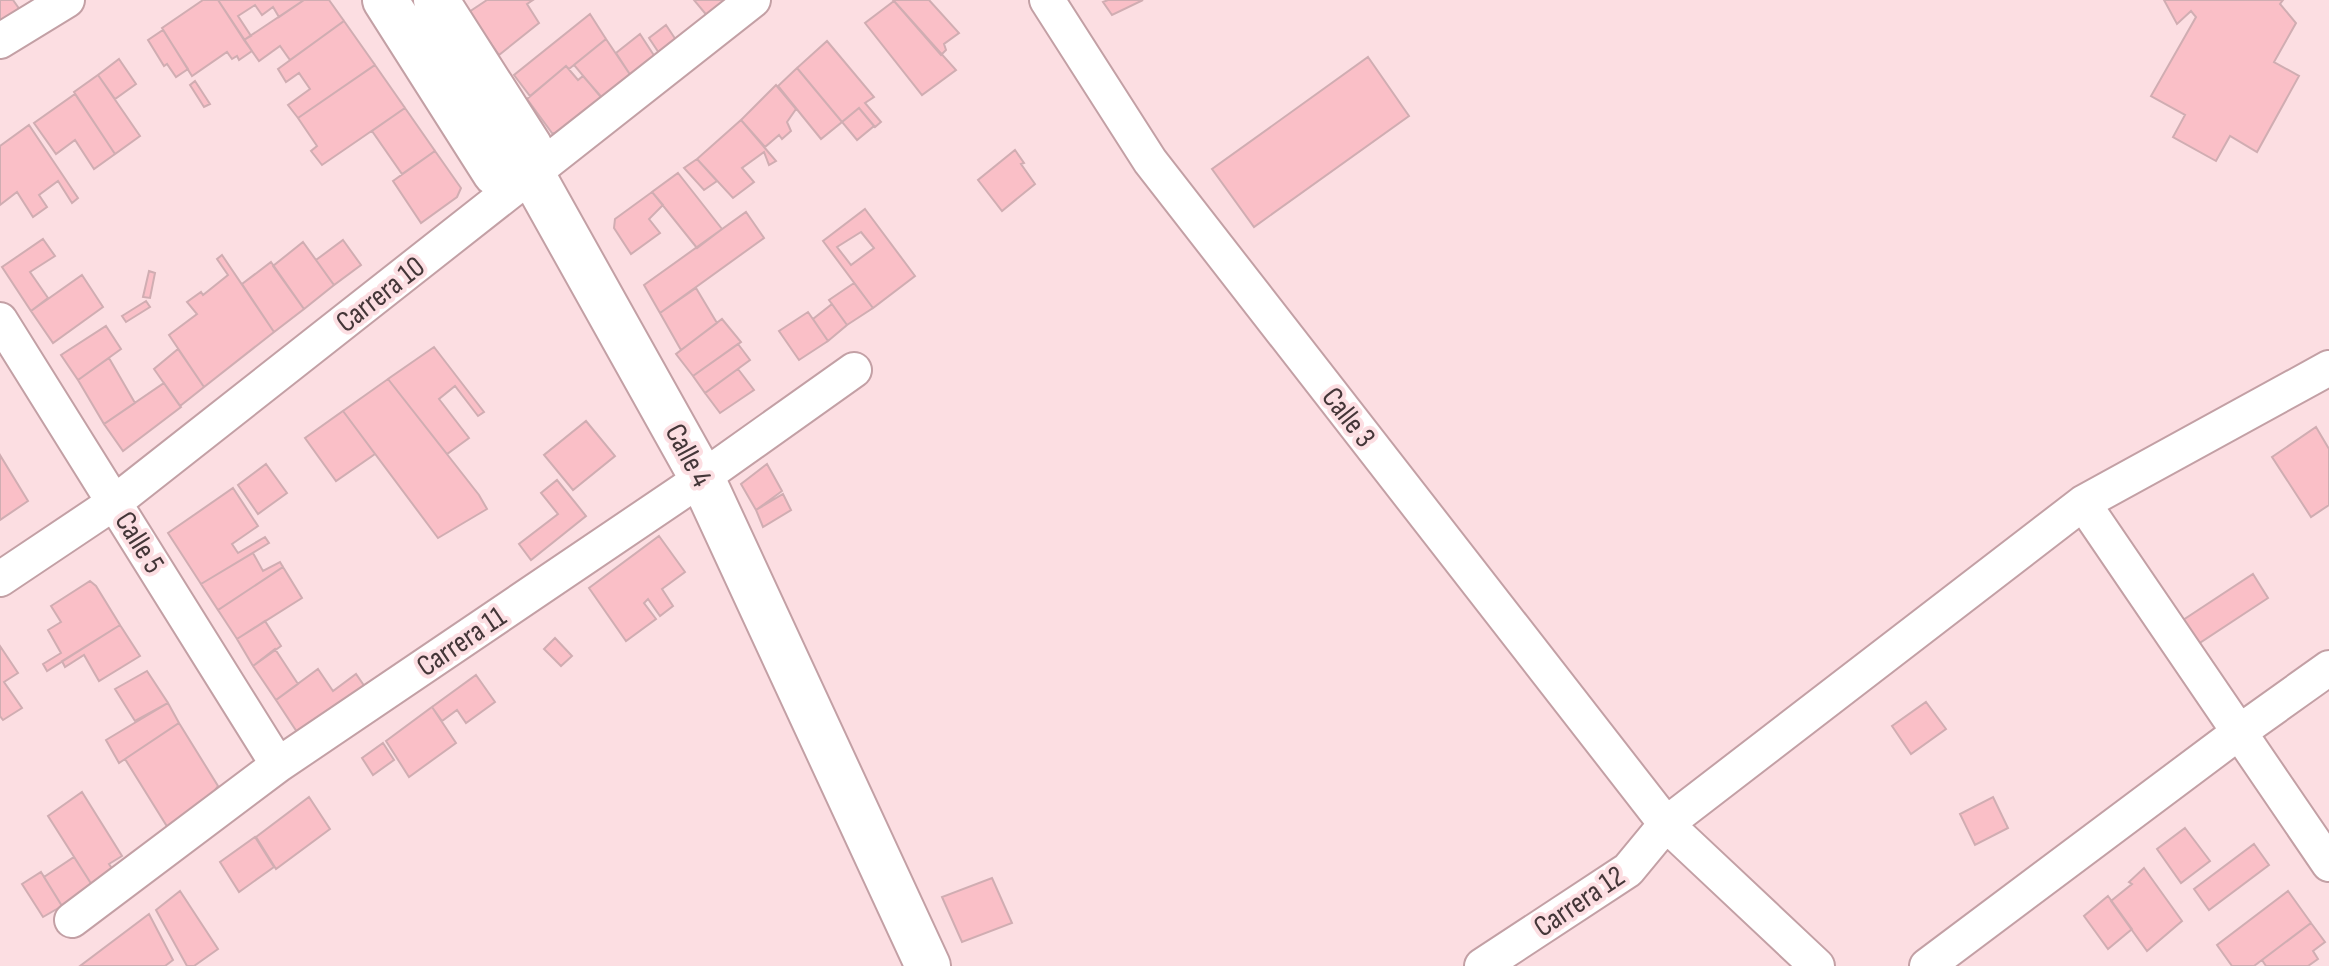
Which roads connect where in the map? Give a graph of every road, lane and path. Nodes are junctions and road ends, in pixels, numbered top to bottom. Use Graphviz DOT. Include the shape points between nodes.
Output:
graph roads {
  1 [pos="67,0"];
  2 [pos="385,0"];
  3 [pos="436,0"];
  4 [pos="753,0"];
  5 [pos="1047,0"];
  6 [pos="0,41"];
  7 [pos="532,174"];
  8 [pos="0,320"];
  9 [pos="2329,368"];
  10 [pos="854,370"];
  11 [pos="702,478"];
  12 [pos="115,502"];
  13 [pos="2083,503"];
  14 [pos="0,579"];
  15 [pos="2329,668"];
  16 [pos="2238,733"];
  17 [pos="278,765"];
  18 [pos="1666,824"];
  19 [pos="2329,864"];
  20 [pos="72,920"];
  21 [pos="928,966"];
  22 [pos="1482,966"];
  23 [pos="1817,966"];
  24 [pos="1927,966"];
  1 -- 6 [label="street"];
  2 -- 7 [label="street" via="495,173"];
  3 -- 7 [label="street, Calle 4" via="530,147"];
  4 -- 7 [label="street, Carrera 10"];
  5 -- 18 [label="street, Calle 3" via="1150,161"];
  7 -- 11 [label="street, Calle 4"];
  7 -- 12 [label="street, Carrera 10"];
  8 -- 12 [label="street, Calle 5"];
  9 -- 13 [label="street, Carrera 12"];
  10 -- 11 [label="street, Carrera 11"];
  11 -- 17 [label="street, Carrera 11"];
  11 -- 21 [label="street, Calle 4"];
  12 -- 14 [label="street, Carrera 10"];
  12 -- 17 [label="street, Calle 5"];
  13 -- 16 [label="street"];
  13 -- 18 [label="street, Carrera 12"];
  15 -- 16 [label="street"];
  16 -- 19 [label="street"];
  16 -- 24 [label="street"];
  17 -- 20 [label="street, Carrera 11"];
  18 -- 22 [label="street, Carrera 12" via="1628,870"];
  18 -- 23 [label="street, Calle 3"];
}
